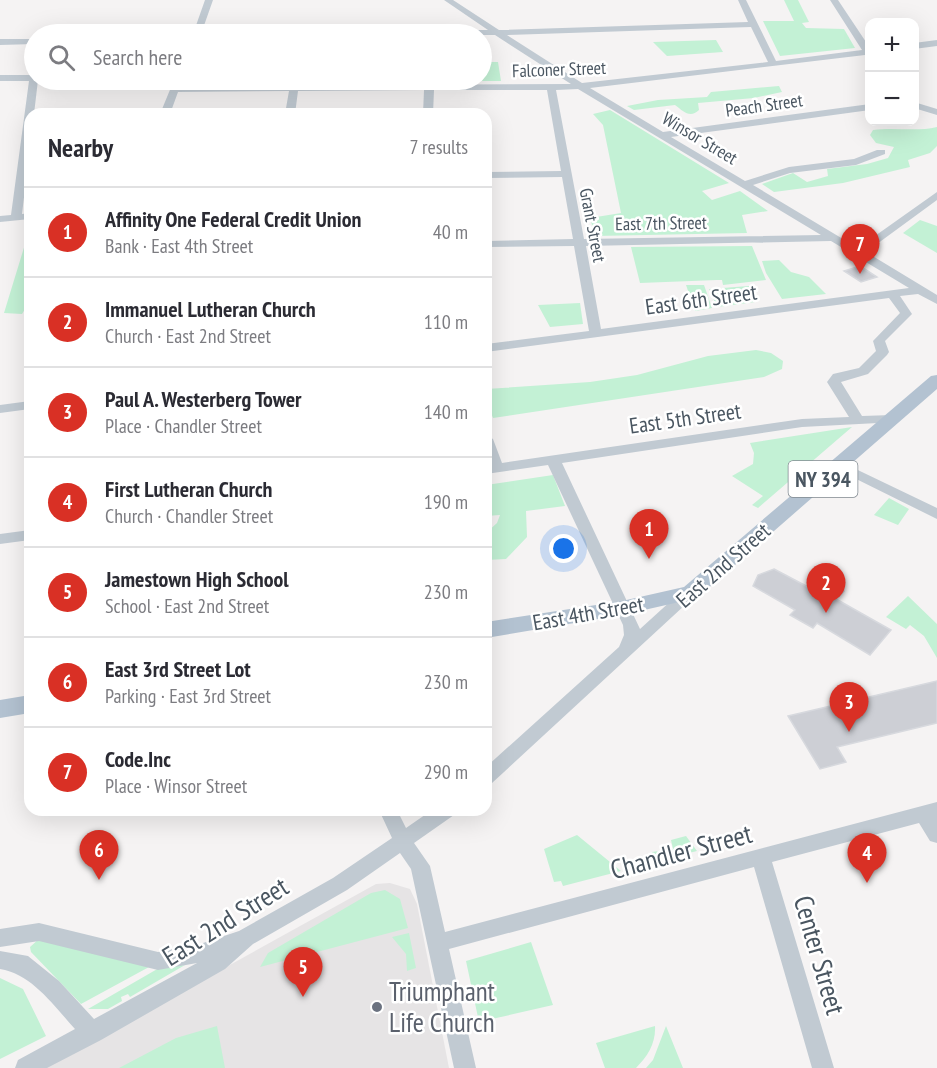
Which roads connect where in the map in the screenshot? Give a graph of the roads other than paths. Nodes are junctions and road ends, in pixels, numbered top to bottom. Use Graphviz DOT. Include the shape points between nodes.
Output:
graph roads {
  1 [pos="209,0"];
  2 [pos="448,0"];
  3 [pos="742,0"];
  4 [pos="834,0"];
  5 [pos="201,24"];
  6 [pos="485,24"];
  7 [pos="753,24"];
  8 [pos="492,29"];
  9 [pos="492,32"];
  10 [pos="497,32"];
  11 [pos="0,42"];
  12 [pos="24,42"];
  13 [pos="937,43"];
  14 [pos="919,45"];
  15 [pos="865,48"];
  16 [pos="865,54"];
  17 [pos="773,64"];
  18 [pos="0,78"];
  19 [pos="24,78"];
  20 [pos="580,86"];
  21 [pos="492,87"];
  22 [pos="551,87"];
  23 [pos="32,90"];
  24 [pos="175,90"];
  25 [pos="294,90"];
  26 [pos="429,90"];
  27 [pos="919,106"];
  28 [pos="30,108"];
  29 [pos="167,108"];
  30 [pos="291,108"];
  31 [pos="429,108"];
  32 [pos="865,108"];
  33 [pos="937,112"];
  34 [pos="662,135"];
  35 [pos="881,152"];
  36 [pos="24,155"];
  37 [pos="566,174"];
  38 [pos="492,175"];
  39 [pos="745,184"];
  40 [pos="937,195"];
  41 [pos="24,216"];
  42 [pos="16,217"];
  43 [pos="0,219"];
  44 [pos="836,238"];
  45 [pos="580,242"];
  46 [pos="492,244"];
  47 [pos="859,252"];
  48 [pos="921,290"];
  49 [pos="893,295"];
  50 [pos="937,300"];
  51 [pos="596,334"];
  52 [pos="492,347"];
  53 [pos="937,380"];
  54 [pos="24,406"];
  55 [pos="0,409"];
  56 [pos="857,419"];
  57 [pos="892,419"];
  58 [pos="553,460"];
  59 [pos="839,465"];
  60 [pos="492,470"];
  61 [pos="937,514"];
  62 [pos="24,536"];
  63 [pos="0,539"];
  64 [pos="690,593"];
  65 [pos="622,608"];
  66 [pos="492,629"];
  67 [pos="626,650"];
  68 [pos="24,705"];
  69 [pos="0,709"];
  70 [pos="492,773"];
  71 [pos="930,812"];
  72 [pos="391,816"];
  73 [pos="439,816"];
  74 [pos="937,835"];
  75 [pos="403,842"];
  76 [pos="761,858"];
  77 [pos="0,938"];
  78 [pos="246,938"];
  79 [pos="438,943"];
  80 [pos="0,960"];
  81 [pos="93,1033"];
  82 [pos="26,1068"];
  83 [pos="465,1068"];
  84 [pos="823,1068"];
  1 -- 5 [label="street"];
  2 -- 6 [label="street, Winsor Street"];
  3 -- 7 [label="street"];
  4 -- 15 [label="street"];
  7 -- 10 [label="street"];
  7 -- 17 [label="street"];
  8 -- 10 [label="street, Winsor Street"];
  9 -- 10 [label="street"];
  10 -- 20 [label="street, Winsor Street"];
  11 -- 12 [label="street"];
  13 -- 14 [label="street"];
  16 -- 17 [label="street, Falconer Street"];
  17 -- 20 [label="street, Falconer Street"];
  18 -- 19 [label="street"];
  20 -- 22 [label="street, Falconer Street"];
  20 -- 34 [label="street, Winsor Street"];
  21 -- 22 [label="street, Falconer Street"];
  22 -- 37 [label="street, Grant Street"];
  23 -- 28 [label="street"];
  24 -- 29 [label="street"];
  25 -- 30 [label="street"];
  26 -- 31 [label="street"];
  27 -- 33 [label="street"];
  32 -- 34 [label="street, Peach Street"];
  34 -- 39 [label="street, Winsor Street"];
  35 -- 39 [label="street" via="856,162 789,170"];
  36 -- 42 [label="street"];
  37 -- 38 [label="street"];
  37 -- 45 [label="street, Grant Street"];
  39 -- 44 [label="street, Winsor Street"];
  40 -- 47 [label="street"];
  41 -- 42 [label="street"];
  42 -- 43 [label="street"];
  44 -- 45 [label="street, East 7th Street"];
  44 -- 47 [label="street, Winsor Street"];
  45 -- 46 [label="street, East 7th Street"];
  45 -- 51 [label="street, Grant Street"];
  47 -- 48 [label="street, Winsor Street"];
  48 -- 49 [label="street, East 6th Street"];
  48 -- 50 [label="street, Winsor Street"];
  49 -- 51 [label="street, East 6th Street"];
  49 -- 56 [label="street" via="905,316 879,341 883,352 863,371 838,377 834,382"];
  51 -- 52 [label="street, East 6th Street"];
  53 -- 57 [label="main road, East 2nd Street / NY 394"];
  54 -- 55 [label="street"];
  56 -- 57 [label="street, East 5th Street"];
  56 -- 58 [label="street, East 5th Street" via="802,423"];
  57 -- 59 [label="main road, East 2nd Street / NY 394"];
  58 -- 60 [label="street, East 5th Street"];
  58 -- 65 [label="street"];
  59 -- 61 [label="street"];
  59 -- 64 [label="main road, East 2nd Street / NY 394"];
  62 -- 63 [label="street"];
  64 -- 65 [label="main road, East 4th Street / NY 394"];
  64 -- 67 [label="street, East 2nd Street"];
  65 -- 66 [label="main road, East 4th Street / NY 394"];
  65 -- 67 [label="street" via="632,626"];
  67 -- 70 [label="street, East 2nd Street"];
  68 -- 69 [label="main road"];
  71 -- 74 [label="street"];
  71 -- 76 [label="street, Chandler Street"];
  72 -- 75 [label="street"];
  73 -- 75 [label="street, East 2nd Street"];
  75 -- 78 [label="street, East 2nd Street"];
  75 -- 79 [label="street" via="420,866"];
  76 -- 79 [label="street, Chandler Street"];
  76 -- 84 [label="street, Center Street"];
  77 -- 78 [label="street" via="39,932 158,961"];
  78 -- 81 [label="street, East 2nd Street" via="218,962"];
  79 -- 83 [label="street"];
  80 -- 81 [label="street" via="21,963 29,969"];
  81 -- 82 [label="street, East 2nd Street"];
}
